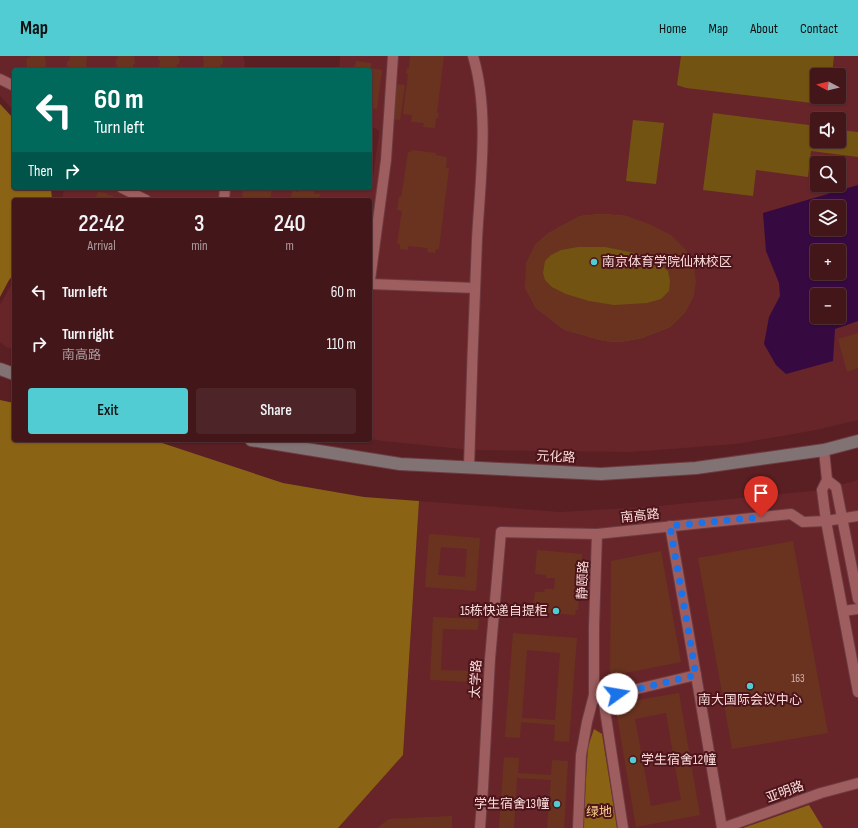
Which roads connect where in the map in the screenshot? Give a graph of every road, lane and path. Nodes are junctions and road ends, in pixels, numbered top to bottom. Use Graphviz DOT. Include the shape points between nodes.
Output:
graph roads {
  1 [pos="393,56"];
  2 [pos="473,56"];
  3 [pos="0,79"];
  4 [pos="12,85"];
  5 [pos="126,190"];
  6 [pos="142,198"];
  7 [pos="372,265"];
  8 [pos="372,284"];
  9 [pos="475,288"];
  10 [pos="0,369"];
  11 [pos="12,373"];
  12 [pos="858,441"];
  13 [pos="263,442"];
  14 [pos="824,450"];
  15 [pos="469,467"];
  16 [pos="827,480"];
  17 [pos="858,516"];
  18 [pos="842,519"];
  19 [pos="826,521"];
  20 [pos="670,526"];
  21 [pos="501,532"];
  22 [pos="597,534"];
  23 [pos="858,599"];
  24 [pos="858,609"];
  25 [pos="843,611"];
  26 [pos="696,675"];
  27 [pos="858,692"];
  28 [pos="598,696"];
  29 [pos="858,784"];
  30 [pos="480,828"];
  31 [pos="578,828"];
  32 [pos="623,828"];
  33 [pos="722,828"];
  1 -- 7 [label="street" via="386,160"];
  2 -- 9 [label="street" via="480,86 482,132"];
  3 -- 4 [label="street"];
  5 -- 6 [label="street"];
  8 -- 9 [label="street"];
  9 -- 15 [label="street"];
  10 -- 11 [label="street"];
  12 -- 14 [label="street, 元化路"];
  13 -- 15 [label="street, 元化路" via="400,464"];
  14 -- 15 [label="street, 元化路" via="696,468 601,474"];
  14 -- 16 [label="street"];
  16 -- 18 [label="street" via="836,487"];
  16 -- 19 [label="street" via="822,490"];
  17 -- 18 [label="street"];
  18 -- 19 [label="street"];
  18 -- 23 [label="street"];
  19 -- 20 [label="street, 南高路" via="803,522 791,514"];
  19 -- 25 [label="street"];
  20 -- 22 [label="street, 南高路"];
  20 -- 26 [label="street"];
  21 -- 22 [label="street, 南高路"];
  21 -- 30 [label="street, 太学路"];
  22 -- 28 [label="street, 静颐路" via="594,627"];
  24 -- 25 [label="street"];
  25 -- 27 [label="street"];
  26 -- 28 [label="street"];
  26 -- 33 [label="street"];
  28 -- 31 [label="street" via="587,722 582,756"];
  28 -- 32 [label="street"];
  29 -- 33 [label="street, 亚明路" via="820,793"];
}
